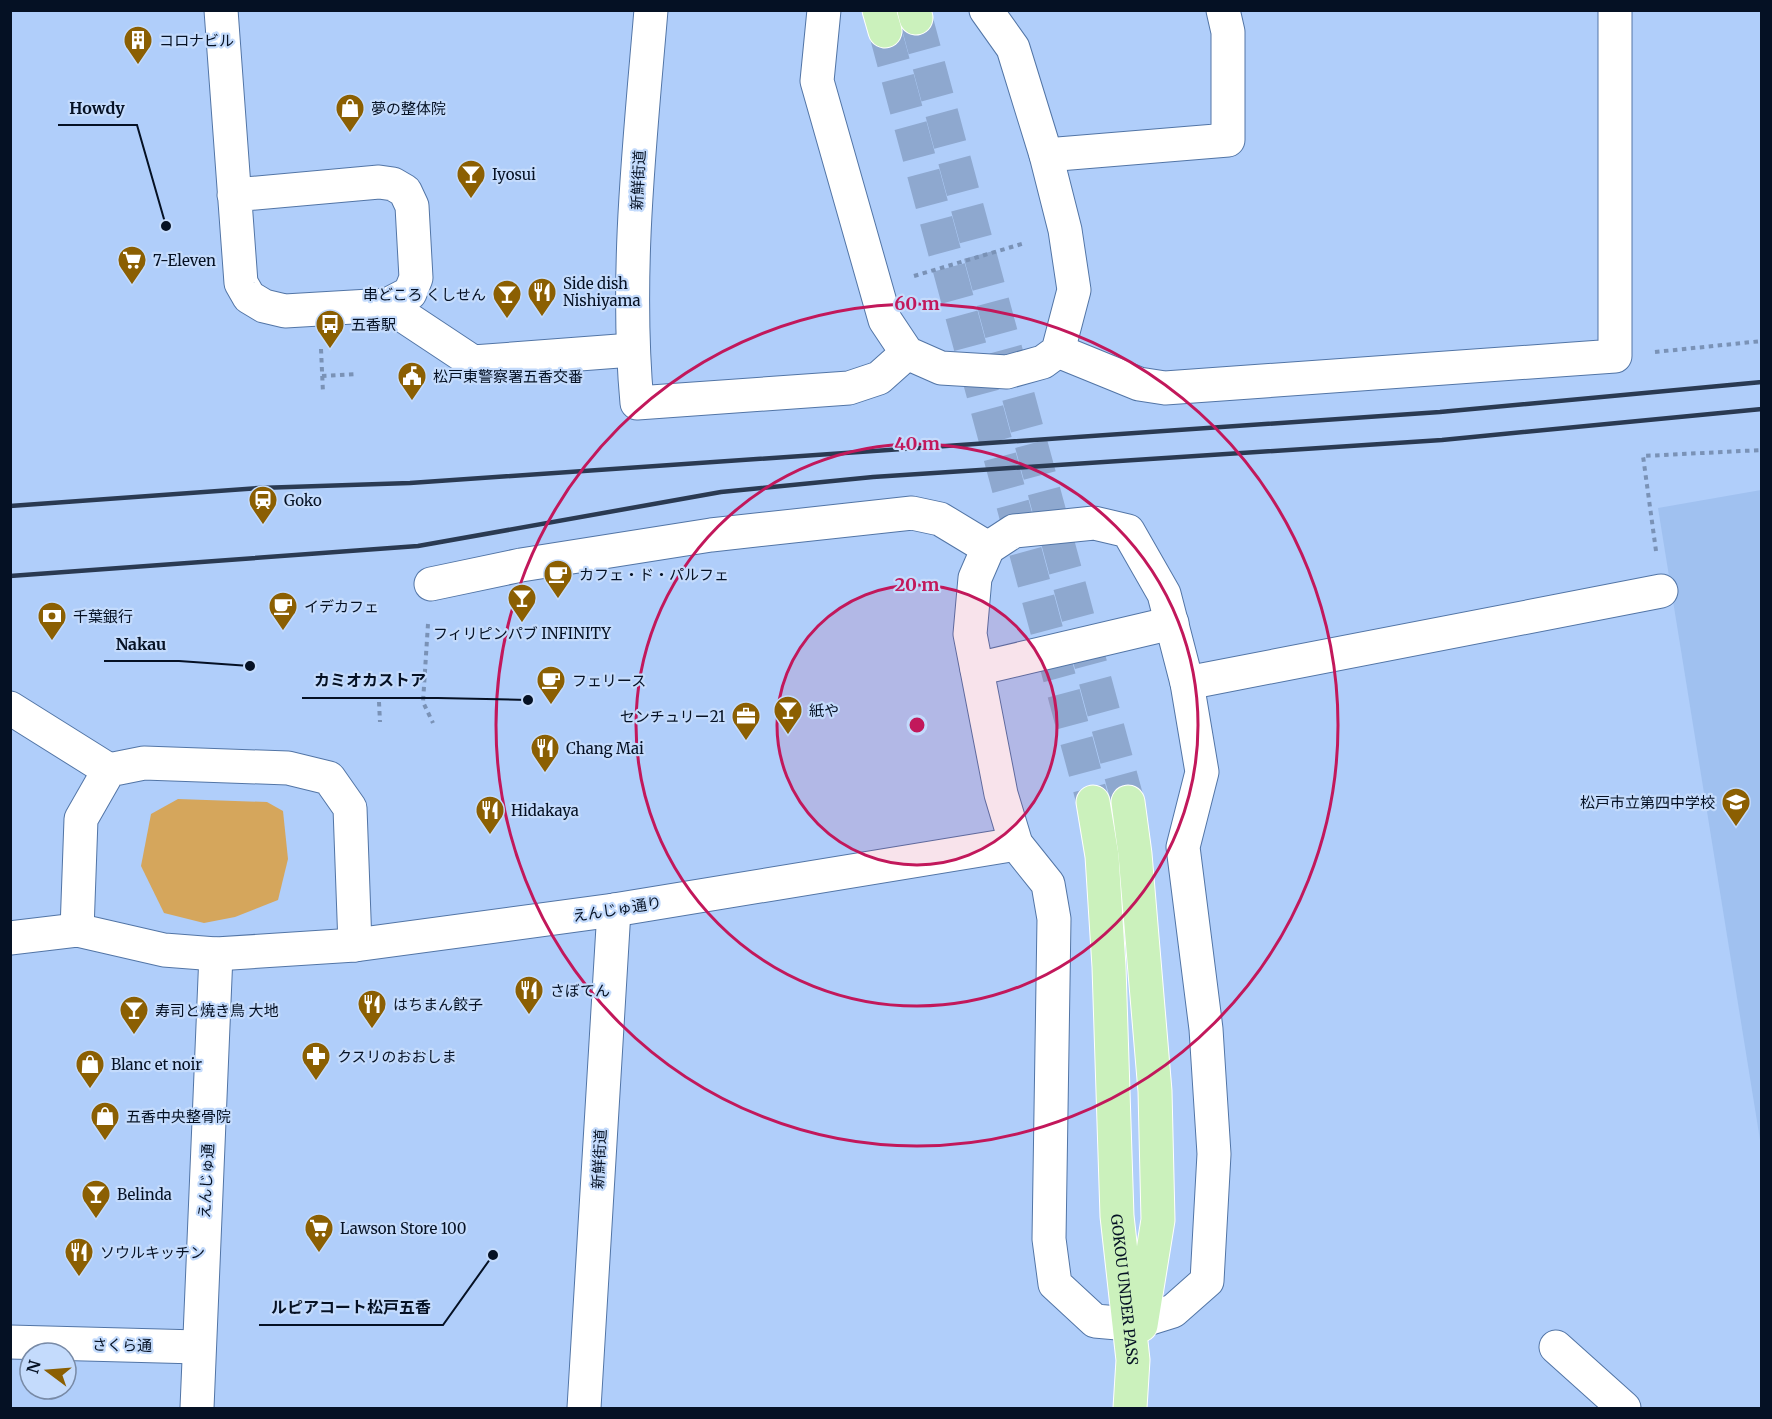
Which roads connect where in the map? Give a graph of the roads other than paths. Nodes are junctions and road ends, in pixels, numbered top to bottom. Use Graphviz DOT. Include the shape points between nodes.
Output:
graph roads {
  1 [pos="221,10"];
  2 [pos="651,10"];
  3 [pos="824,10"];
  4 [pos="987,10"];
  5 [pos="1222,10"];
  6 [pos="1615,10"];
  7 [pos="1046,155"];
  8 [pos="234,195"];
  9 [pos="387,305"];
  10 [pos="632,350"];
  11 [pos="1058,351"];
  12 [pos="907,353"];
  13 [pos="988,548"];
  14 [pos="430,584"];
  15 [pos="1661,591"];
  16 [pos="1172,623"];
  17 [pos="977,669"];
  18 [pos="1187,683"];
  19 [pos="10,708"];
  20 [pos="109,770"];
  21 [pos="1092,802"];
  22 [pos="1128,802"];
  23 [pos="1016,844"];
  24 [pos="614,910"];
  25 [pos="77,930"];
  26 [pos="10,938"];
  27 [pos="354,945"];
  28 [pos="216,954"];
  29 [pos="1135,1323"];
  30 [pos="10,1342"];
  31 [pos="198,1347"];
  32 [pos="1556,1347"];
  33 [pos="197,1408"];
  34 [pos="584,1408"];
  35 [pos="1130,1408"];
  36 [pos="1624,1408"];
  1 -- 8 [label="street"];
  2 -- 10 [label="street, 新鮮街道" via="637,180"];
  3 -- 12 [label="street" via="817,81 885,320"];
  4 -- 7 [label="street" via="1013,48"];
  5 -- 7 [label="street" via="1228,32 1228,140"];
  6 -- 11 [label="street" via="1615,356 1165,388 1139,384"];
  7 -- 11 [label="street" via="1065,230 1074,290"];
  8 -- 9 [label="street" via="241,283 249,297 264,306 285,310"];
  8 -- 9 [label="street" via="379,182 405,191 412,206 416,278 410,293"];
  9 -- 10 [label="street" via="473,362"];
  10 -- 12 [label="street, 新鮮街道" via="637,403 849,388 879,378"];
  11 -- 12 [label="street" via="1043,362 1007,372 941,368"];
  13 -- 14 [label="street" via="940,519 912,513 711,535 521,565"];
  13 -- 16 [label="street" via="1014,531 1094,523 1128,531 1164,594"];
  13 -- 17 [label="street" via="975,578 970,634"];
  15 -- 18 [label="street"];
  16 -- 17 [label="street"];
  16 -- 18 [label="street"];
  17 -- 23 [label="street" via="1001,794"];
  18 -- 29 [label="street" via="1202,772 1183,846 1206,1029 1214,1154 1210,1250 1207,1281 1173,1311"];
  19 -- 20 [label="street"];
  20 -- 25 [label="street" via="81,819"];
  20 -- 27 [label="street" via="144,763 288,768 329,778 350,808"];
  21 -- 29 [label="main road, GOKOU UNDER PASS" via="1102,856 1109,967 1117,1216"];
  22 -- 29 [label="main road, GOKOU UNDER PASS" via="1155,1091 1158,1220"];
  23 -- 24 [label="street, えんじゅ通り"];
  23 -- 29 [label="street" via="1048,884 1054,919 1049,1239 1055,1284 1095,1321"];
  24 -- 27 [label="street, えんじゅ通り"];
  24 -- 34 [label="street, 新鮮街道"];
  25 -- 26 [label="street, えんじゅ通り"];
  25 -- 28 [label="street, えんじゅ通り" via="164,950"];
  27 -- 28 [label="street, えんじゅ通り"];
  28 -- 31 [label="street, えんじゅ通"];
  29 -- 35 [label="main road, GOKOU UNDER PASS"];
  30 -- 31 [label="street, さくら通"];
  31 -- 33 [label="street, えんじゅ通"];
  32 -- 36 [label="street"];
}
